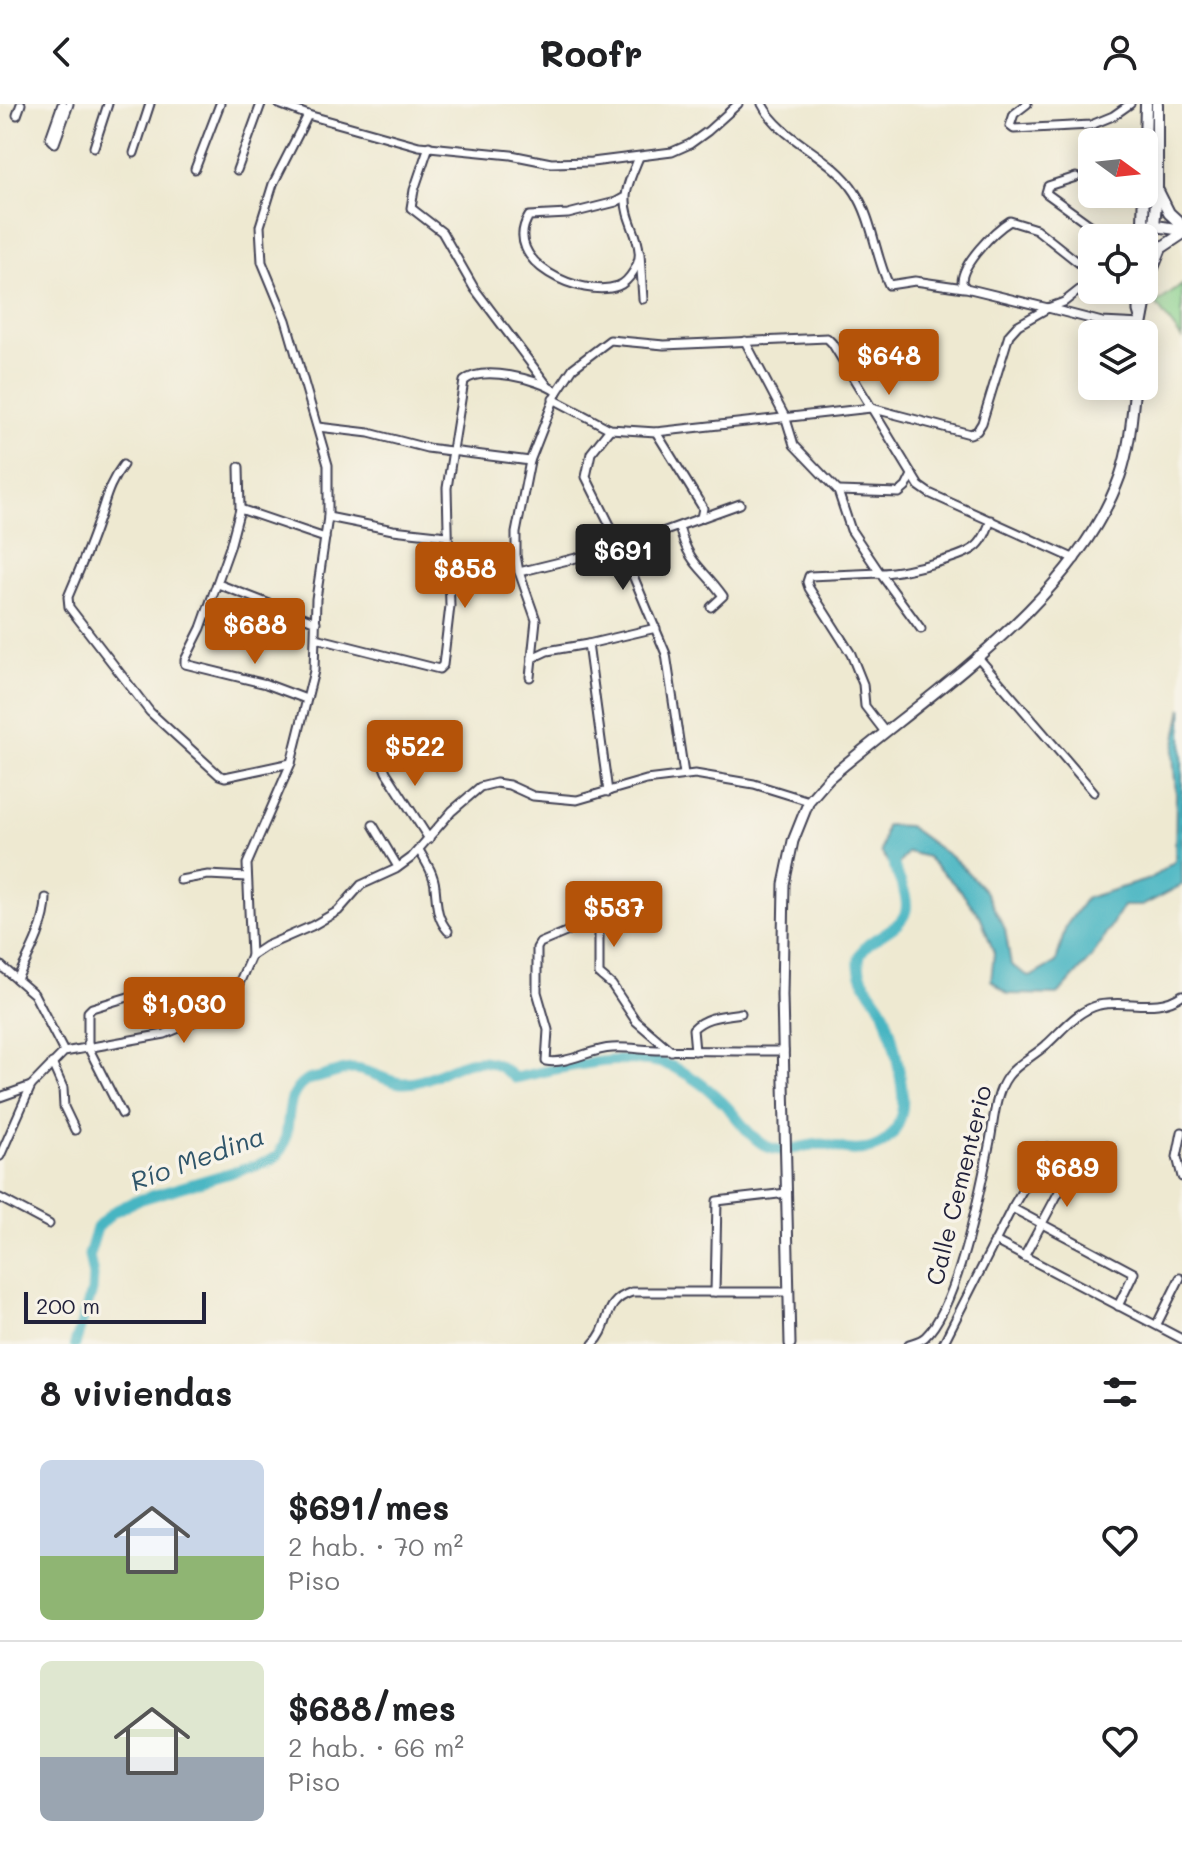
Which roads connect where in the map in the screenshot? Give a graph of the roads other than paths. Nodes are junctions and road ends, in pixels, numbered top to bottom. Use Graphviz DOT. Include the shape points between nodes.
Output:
graph roads {
  1 [pos="21,104"];
  2 [pos="108,104"];
  3 [pos="150,104"];
  4 [pos="220,104"];
  5 [pos="261,104"];
  6 [pos="279,104"];
  7 [pos="738,104"];
  8 [pos="762,104"];
  9 [pos="1027,104"];
  10 [pos="1130,104"];
  11 [pos="1146,104"];
  12 [pos="1157,104"];
  13 [pos="17,115"];
  14 [pos="308,115"];
  15 [pos="1157,128"];
  16 [pos="429,146"];
  17 [pos="94,147"];
  18 [pos="134,153"];
  19 [pos="639,157"];
  20 [pos="195,169"];
  21 [pos="237,170"];
  22 [pos="1076,177"];
  23 [pos="1158,192"];
  24 [pos="625,197"];
  25 [pos="1089,224"];
  26 [pos="1148,224"];
  27 [pos="1158,226"];
  28 [pos="1182,230"];
  29 [pos="640,252"];
  30 [pos="1158,255"];
  31 [pos="966,288"];
  32 [pos="643,299"];
  33 [pos="1048,308"];
  34 [pos="1094,320"];
  35 [pos="745,341"];
  36 [pos="547,385"];
  37 [pos="555,395"];
  38 [pos="1133,400"];
  39 [pos="871,408"];
  40 [pos="786,419"];
  41 [pos="318,427"];
  42 [pos="610,429"];
  43 [pos="656,432"];
  44 [pos="452,451"];
  45 [pos="530,461"];
  46 [pos="123,465"];
  47 [pos="239,467"];
  48 [pos="912,475"];
  49 [pos="838,491"];
  50 [pos="740,504"];
  51 [pos="240,509"];
  52 [pos="328,517"];
  53 [pos="701,518"];
  54 [pos="991,520"];
  55 [pos="679,527"];
  56 [pos="447,536"];
  57 [pos="325,538"];
  58 [pos="621,547"];
  59 [pos="1075,559"];
  60 [pos="519,572"];
  61 [pos="880,573"];
  62 [pos="218,584"];
  63 [pos="711,607"];
  64 [pos="316,622"];
  65 [pos="656,628"];
  66 [pos="921,629"];
  67 [pos="316,638"];
  68 [pos="588,644"];
  69 [pos="977,656"];
  70 [pos="532,658"];
  71 [pos="530,677"];
  72 [pos="306,699"];
  73 [pos="885,732"];
  74 [pos="377,749"];
  75 [pos="291,763"];
  76 [pos="684,774"];
  77 [pos="608,792"];
  78 [pos="1094,792"];
  79 [pos="809,801"];
  80 [pos="373,825"];
  81 [pos="429,839"];
  82 [pos="419,850"];
  83 [pos="398,867"];
  84 [pos="247,877"];
  85 [pos="180,880"];
  86 [pos="595,891"];
  87 [pos="46,898"];
  88 [pos="599,926"];
  89 [pos="448,931"];
  90 [pos="251,956"];
  91 [pos="0,965"];
  92 [pos="17,979"];
  93 [pos="138,994"];
  94 [pos="1182,995"];
  95 [pos="741,1013"];
  96 [pos="88,1047"];
  97 [pos="671,1051"];
  98 [pos="695,1051"];
  99 [pos="784,1051"];
  100 [pos="64,1052"];
  101 [pos="52,1063"];
  102 [pos="31,1086"];
  103 [pos="0,1097"];
  104 [pos="122,1114"];
  105 [pos="75,1130"];
  106 [pos="1182,1132"];
  107 [pos="1048,1147"];
  108 [pos="1083,1147"];
  109 [pos="0,1156"];
  110 [pos="1182,1177"];
  111 [pos="787,1193"];
  112 [pos="0,1198"];
  113 [pos="1012,1208"];
  114 [pos="49,1224"];
  115 [pos="1041,1224"];
  116 [pos="995,1241"];
  117 [pos="1024,1257"];
  118 [pos="1180,1278"];
  119 [pos="715,1292"];
  120 [pos="789,1292"];
  121 [pos="949,1300"];
  122 [pos="1118,1306"];
  123 [pos="962,1307"];
  124 [pos="1157,1324"];
  125 [pos="1182,1339"];
  126 [pos="593,1344"];
  127 [pos="790,1344"];
  128 [pos="909,1344"];
  129 [pos="943,1344"];
  1 -- 13 [label="street"];
  2 -- 17 [label="street"];
  3 -- 18 [label="street"];
  4 -- 20 [label="street"];
  5 -- 21 [label="street"];
  6 -- 14 [label="street"];
  7 -- 19 [label="street" via="690,144"];
  8 -- 31 [label="street" via="778,126 820,155 855,192 889,285 915,281"];
  9 -- 10 [label="street" via="1014,114 1014,129 1091,125"];
  11 -- 26 [label="highway"];
  12 -- 15 [label="highway"];
  14 -- 16 [label="street"];
  14 -- 41 [label="street" via="273,184 260,226 262,262 286,320"];
  16 -- 19 [label="street" via="551,163"];
  16 -- 36 [label="street" via="411,208 442,232 474,288"];
  19 -- 24 [label="street"];
  22 -- 25 [label="street" via="1048,186 1046,193"];
  23 -- 28 [label="highway"];
  24 -- 29 [label="street"];
  24 -- 29 [label="street" via="568,214 529,216 522,232 524,248 552,274 591,289 625,283"];
  27 -- 28 [label="highway"];
  28 -- 30 [label="highway"];
  29 -- 32 [label="street"];
  31 -- 33 [label="street"];
  31 -- 33 [label="street" via="963,272 983,245 1015,221 1036,229 1087,273 1083,287"];
  33 -- 34 [label="street"];
  33 -- 39 [label="street" via="1009,335 977,431 970,434"];
  35 -- 37 [label="street" via="664,345 610,340 573,368"];
  35 -- 39 [label="street" via="827,338"];
  35 -- 40 [label="street"];
  36 -- 37 [label="street"];
  36 -- 44 [label="street" via="486,372 471,375 461,391"];
  37 -- 42 [label="street"];
  37 -- 45 [label="street"];
  38 -- 59 [label="main road" via="1120,475"];
  39 -- 40 [label="street"];
  39 -- 48 [label="street"];
  40 -- 43 [label="street"];
  40 -- 49 [label="street" via="794,445"];
  41 -- 44 [label="street"];
  41 -- 52 [label="street" via="328,465"];
  42 -- 43 [label="street"];
  42 -- 58 [label="street" via="591,453 586,477"];
  43 -- 53 [label="street" via="703,508"];
  44 -- 45 [label="street"];
  44 -- 56 [label="street"];
  45 -- 60 [label="street" via="516,533"];
  46 -- 75 [label="street" via="103,499 69,607 150,712 219,775"];
  47 -- 51 [label="street"];
  48 -- 49 [label="street" via="899,493"];
  48 -- 54 [label="street" via="929,493"];
  49 -- 61 [label="street" via="851,530"];
  50 -- 53 [label="street"];
  51 -- 57 [label="street"];
  51 -- 62 [label="street"];
  52 -- 56 [label="street"];
  52 -- 57 [label="street"];
  53 -- 55 [label="street"];
  54 -- 59 [label="street"];
  54 -- 61 [label="street" via="973,549"];
  55 -- 58 [label="street"];
  55 -- 63 [label="street" via="692,563 723,596"];
  56 -- 67 [label="street" via="450,606 445,660 439,669"];
  57 -- 64 [label="street"];
  58 -- 60 [label="street"];
  58 -- 65 [label="street"];
  59 -- 69 [label="main road"];
  60 -- 70 [label="street" via="536,620"];
  61 -- 66 [label="street"];
  61 -- 73 [label="street" via="809,576 807,582 851,654 865,706"];
  62 -- 64 [label="street"];
  62 -- 72 [label="street" via="185,664"];
  64 -- 67 [label="street"];
  65 -- 68 [label="street"];
  65 -- 76 [label="street" via="666,654"];
  67 -- 72 [label="street"];
  68 -- 70 [label="street"];
  68 -- 77 [label="street"];
  69 -- 73 [label="main road"];
  69 -- 78 [label="street"];
  70 -- 71 [label="street"];
  72 -- 75 [label="street"];
  73 -- 79 [label="main road"];
  74 -- 81 [label="street"];
  75 -- 84 [label="street" via="251,851"];
  76 -- 77 [label="street"];
  76 -- 79 [label="street" via="754,784"];
  77 -- 81 [label="street" via="577,800 533,796 496,783 480,787"];
  79 -- 99 [label="main road" via="784,884"];
  80 -- 83 [label="street"];
  81 -- 82 [label="street"];
  82 -- 83 [label="street"];
  82 -- 89 [label="street"];
  83 -- 90 [label="street" via="361,885 338,911"];
  84 -- 85 [label="street"];
  84 -- 90 [label="street"];
  86 -- 88 [label="street"];
  87 -- 92 [label="street" via="46,910"];
  88 -- 97 [label="street" via="599,974 636,1021"];
  88 -- 97 [label="street" via="592,921 537,948 537,992 548,1030 546,1061 617,1047"];
  90 -- 96 [label="street" via="237,988 205,1017 165,1034"];
  91 -- 92 [label="street"];
  92 -- 100 [label="street" via="34,994"];
  93 -- 96 [label="street" via="88,1012"];
  94 -- 121 [label="street, Calle Cementerio" via="1169,1003 1089,1008 1011,1073 1000,1091 979,1196"];
  95 -- 98 [label="street" via="698,1024 693,1029"];
  96 -- 100 [label="street"];
  96 -- 104 [label="street"];
  97 -- 98 [label="street"];
  98 -- 99 [label="street"];
  99 -- 111 [label="main road"];
  100 -- 101 [label="street"];
  101 -- 102 [label="street"];
  101 -- 105 [label="street"];
  102 -- 103 [label="street"];
  102 -- 109 [label="street"];
  106 -- 110 [label="street" via="1177,1157"];
  107 -- 113 [label="street"];
  108 -- 115 [label="street"];
  111 -- 119 [label="street" via="717,1201"];
  111 -- 120 [label="main road"];
  112 -- 114 [label="street"];
  113 -- 115 [label="street"];
  113 -- 116 [label="street"];
  115 -- 117 [label="street"];
  115 -- 122 [label="street" via="1134,1273"];
  116 -- 117 [label="street"];
  116 -- 123 [label="street"];
  117 -- 122 [label="street"];
  118 -- 124 [label="street"];
  119 -- 120 [label="street"];
  119 -- 126 [label="street" via="626,1294 610,1308"];
  120 -- 127 [label="main road"];
  121 -- 123 [label="street"];
  121 -- 128 [label="street, Calle Cementerio" via="926,1337"];
  122 -- 124 [label="street"];
  123 -- 129 [label="street"];
  124 -- 125 [label="street"];
}
